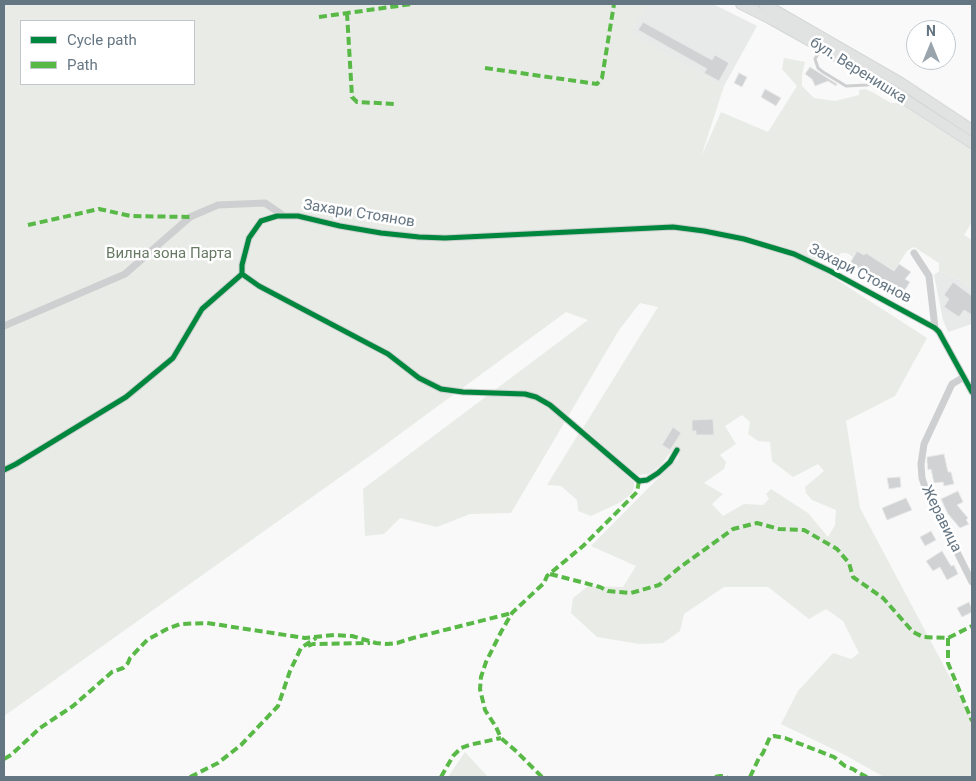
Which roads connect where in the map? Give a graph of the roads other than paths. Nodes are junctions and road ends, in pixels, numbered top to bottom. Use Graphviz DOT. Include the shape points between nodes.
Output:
graph roads {
  1 [pos="741,4"];
  2 [pos="764,4"];
  3 [pos="772,13"];
  4 [pos="821,47"];
  5 [pos="881,77"];
  6 [pos="972,130"];
  7 [pos="972,143"];
  8 [pos="284,216"];
  9 [pos="914,252"];
  10 [pos="242,274"];
  11 [pos="4,326"];
  12 [pos="935,328"];
  13 [pos="964,376"];
  14 [pos="972,392"];
  15 [pos="677,450"];
  16 [pos="4,470"];
  17 [pos="972,582"];
  1 -- 3 [label="main road, бул. Веренишка"];
  2 -- 3 [label="main road, бул. Веренишка"];
  3 -- 4 [label="main road, бул. Веренишка"];
  3 -- 5 [label="main road, бул. Веренишка"];
  4 -- 5 [label="main road, бул. Веренишка"];
  4 -- 5 [label="lane" via="815,59 818,68 846,86 867,85"];
  5 -- 6 [label="main road, бул. Веренишка" via="901,83"];
  5 -- 7 [label="main road, бул. Веренишка"];
  8 -- 10 [label="street, Захари Стоянов" via="262,221 248,238"];
  8 -- 11 [label="street" via="265,203 218,205 190,217 125,274"];
  8 -- 12 [label="street, Захари Стоянов" via="381,233 436,237 673,227 704,231 794,254 830,270"];
  9 -- 12 [label="street" via="929,276"];
  10 -- 15 [label="street" via="388,354 441,390 536,396 639,481 658,473"];
  10 -- 16 [label="street" via="202,309 173,358 126,397"];
  12 -- 13 [label="street, Захари Стоянов"];
  13 -- 14 [label="street, Захари Стоянов"];
  13 -- 17 [label="street, Жеравица" via="952,384 924,444 921,464 926,490"];
}
